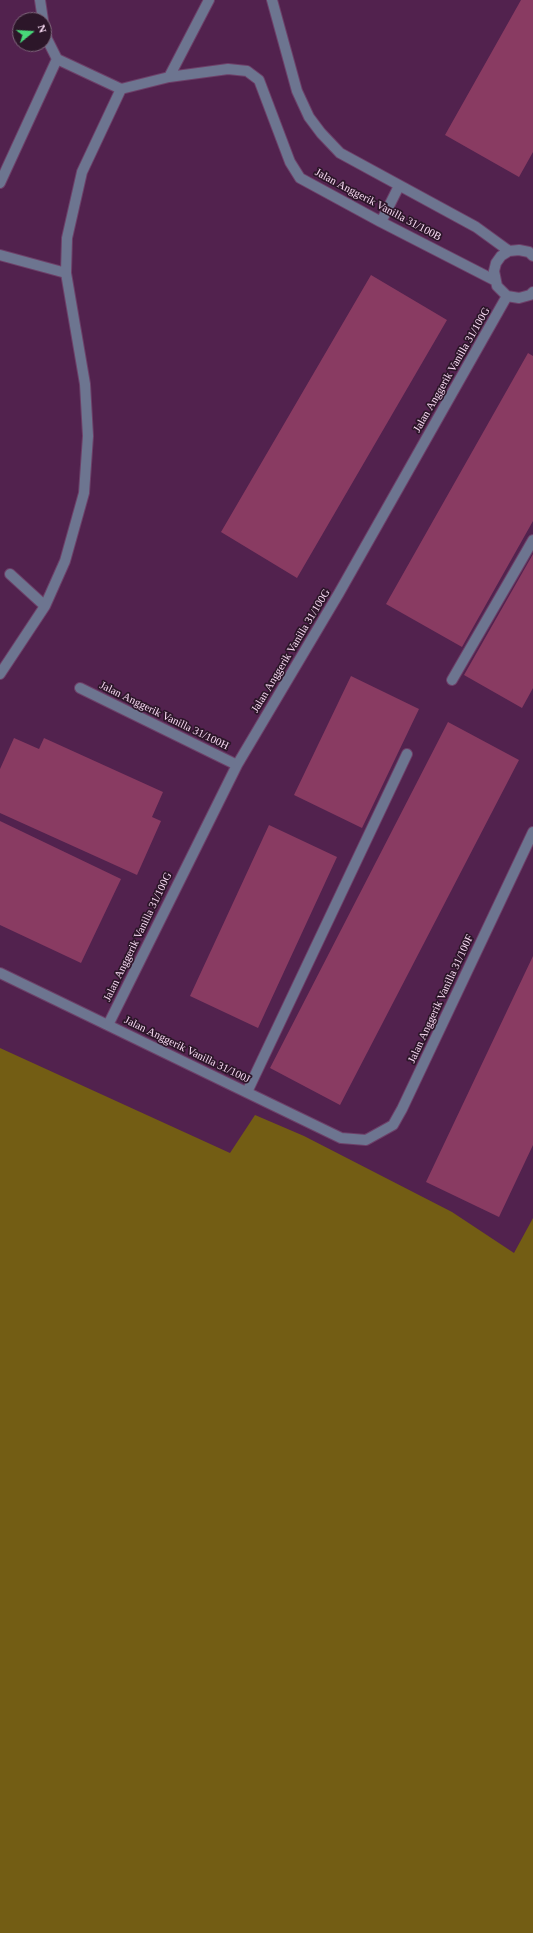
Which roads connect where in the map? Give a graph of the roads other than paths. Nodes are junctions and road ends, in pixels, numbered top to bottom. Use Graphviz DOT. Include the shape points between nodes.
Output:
graph roads {
  1 [pos="40,0"];
  2 [pos="209,0"];
  3 [pos="272,0"];
  4 [pos="41,12"];
  5 [pos="52,49"];
  6 [pos="57,59"];
  7 [pos="169,77"];
  8 [pos="121,89"];
  9 [pos="0,183"];
  10 [pos="400,186"];
  11 [pos="381,222"];
  12 [pos="509,251"];
  13 [pos="532,251"];
  14 [pos="0,255"];
  15 [pos="66,273"];
  16 [pos="494,280"];
  17 [pos="533,292"];
  18 [pos="507,296"];
  19 [pos="533,540"];
  20 [pos="10,574"];
  21 [pos="45,606"];
  22 [pos="0,674"];
  23 [pos="452,680"];
  24 [pos="80,688"];
  25 [pos="407,754"];
  26 [pos="237,765"];
  27 [pos="533,832"];
  28 [pos="0,973"];
  29 [pos="108,1025"];
  30 [pos="246,1092"];
  31 [pos="341,1138"];
  1 -- 4 [label="street"];
  2 -- 7 [label="street"];
  3 -- 10 [label="street" via="297,91 309,117 340,153"];
  5 -- 6 [label="street"];
  6 -- 8 [label="street"];
  6 -- 9 [label="street"];
  7 -- 8 [label="street, Jalan Anggerik Vanilla 31/100B"];
  7 -- 11 [label="street, Jalan Anggerik Vanilla 31/100B" via="228,69 247,70 259,80 290,162 300,178"];
  8 -- 15 [label="street" via="82,172 67,238"];
  10 -- 11 [label="street"];
  10 -- 12 [label="street" via="476,227"];
  11 -- 16 [label="street, Jalan Anggerik Vanilla 31/100B"];
  12 -- 13 [label="street"];
  12 -- 16 [label="street" via="496,263"];
  14 -- 15 [label="street"];
  15 -- 21 [label="street" via="84,384 88,436 84,493 65,561"];
  16 -- 18 [label="street"];
  17 -- 18 [label="street" via="518,298"];
  18 -- 26 [label="street, Jalan Anggerik Vanilla 31/100G" via="339,593"];
  19 -- 23 [label="street"];
  20 -- 21 [label="street"];
  21 -- 22 [label="street"];
  24 -- 26 [label="street, Jalan Anggerik Vanilla 31/100H"];
  25 -- 30 [label="street"];
  26 -- 29 [label="street, Jalan Anggerik Vanilla 31/100G"];
  27 -- 31 [label="street, Jalan Anggerik Vanilla 31/100F" via="393,1125 366,1140"];
  28 -- 29 [label="street, Jalan Anggerik Vanilla 31/100J"];
  29 -- 30 [label="street, Jalan Anggerik Vanilla 31/100J"];
  30 -- 31 [label="street, Jalan Anggerik Vanilla 31/100J"];
}
